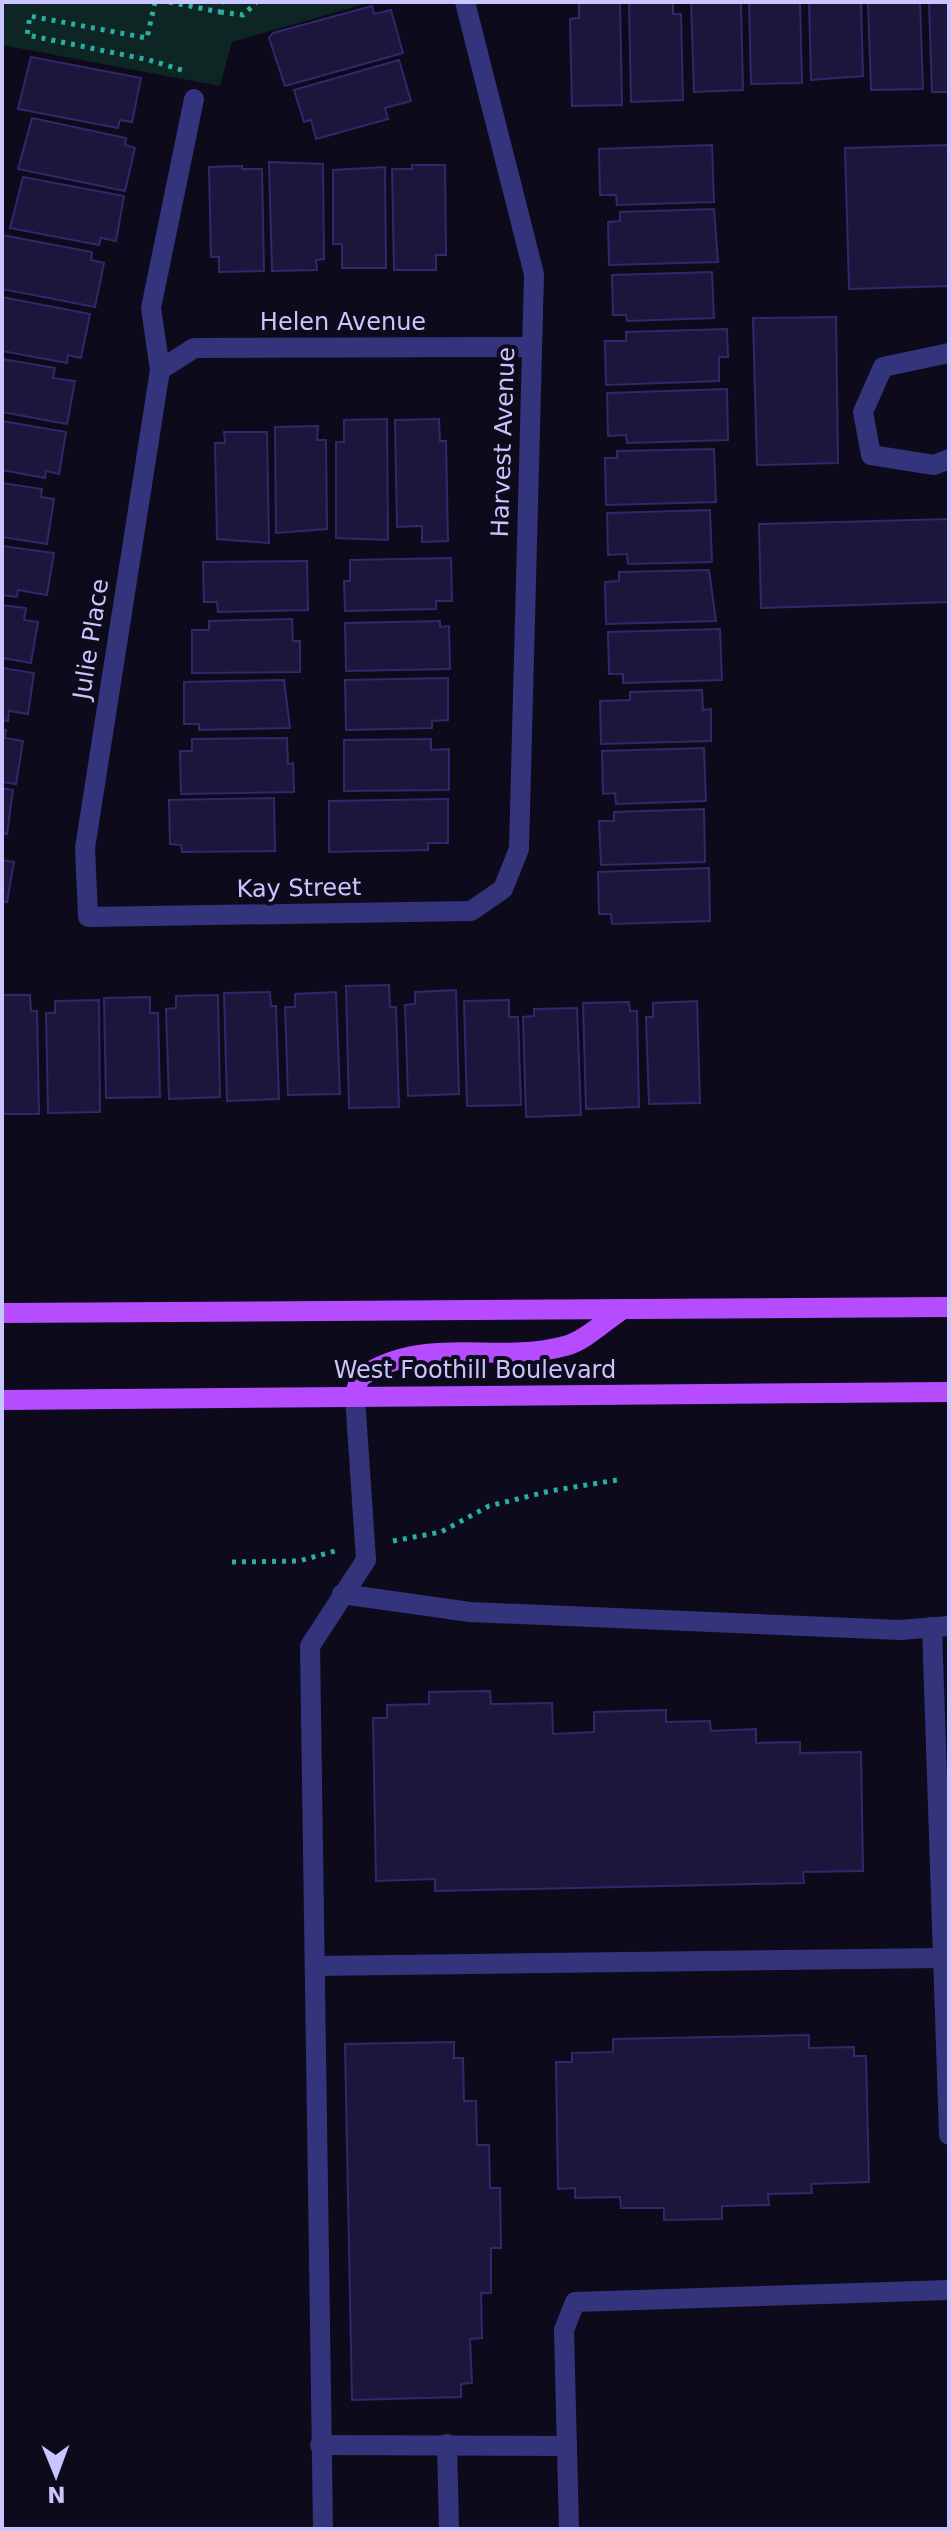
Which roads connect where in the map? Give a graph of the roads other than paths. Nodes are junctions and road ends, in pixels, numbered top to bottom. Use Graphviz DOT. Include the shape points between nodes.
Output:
graph roads {
  1 [pos="465,2"];
  2 [pos="194,99"];
  3 [pos="532,347"];
  4 [pos="949,353"];
  5 [pos="160,370"];
  6 [pos="949,459"];
  7 [pos="503,889"];
  8 [pos="88,917"];
  9 [pos="949,1307"];
  10 [pos="623,1309"];
  11 [pos="2,1313"];
  12 [pos="949,1392"];
  13 [pos="355,1397"];
  14 [pos="2,1400"];
  15 [pos="342,1594"];
  16 [pos="941,1626"];
  17 [pos="943,1958"];
  18 [pos="315,1966"];
  19 [pos="949,2135"];
  20 [pos="949,2290"];
  21 [pos="447,2444"];
  22 [pos="320,2445"];
  23 [pos="567,2446"];
  24 [pos="323,2529"];
  25 [pos="449,2529"];
  26 [pos="569,2529"];
  1 -- 3 [label="street, Harvest Avenue" via="534,274"];
  2 -- 5 [label="street, Julie Place" via="151,308"];
  3 -- 5 [label="street, Helen Avenue" via="194,348"];
  3 -- 7 [label="street, Harvest Avenue" via="519,849"];
  4 -- 6 [label="street" via="883,367 863,412 871,455 934,465"];
  5 -- 8 [label="street, Julie Place" via="85,848"];
  7 -- 8 [label="street, Kay Street" via="471,911"];
  9 -- 10 [label="main road"];
  10 -- 11 [label="main road"];
  10 -- 13 [label="main road" via="568,1346 503,1353 422,1352 383,1362 359,1378"];
  12 -- 13 [label="main road, West Foothill Boulevard"];
  13 -- 14 [label="main road, West Foothill Boulevard"];
  13 -- 15 [label="street" via="366,1560"];
  15 -- 16 [label="street" via="470,1612 900,1630"];
  15 -- 18 [label="street" via="310,1646"];
  16 -- 17 [label="street"];
  17 -- 18 [label="street"];
  17 -- 19 [label="street"];
  18 -- 22 [label="street"];
  20 -- 23 [label="street" via="575,2302 564,2330"];
  21 -- 22 [label="street"];
  21 -- 23 [label="street"];
  21 -- 25 [label="street"];
  22 -- 24 [label="street"];
  23 -- 26 [label="street"];
}
